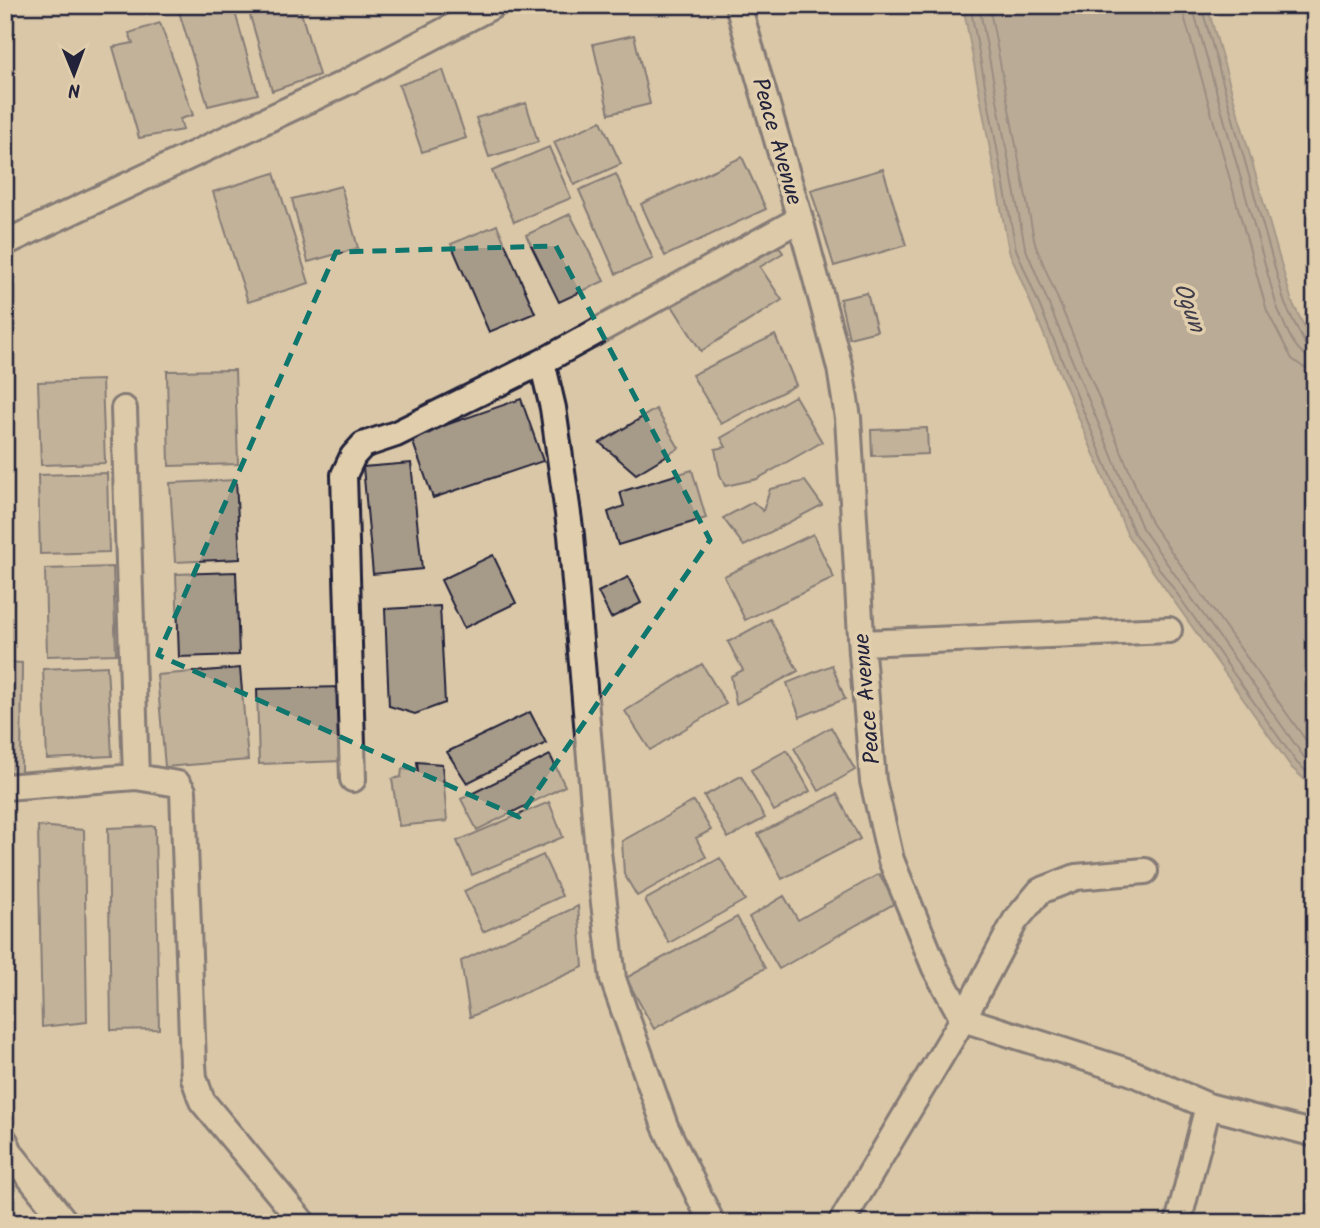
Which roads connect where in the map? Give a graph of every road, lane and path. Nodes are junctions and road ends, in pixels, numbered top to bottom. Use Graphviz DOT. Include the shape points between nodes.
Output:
graph roads {
  1 [pos="494,5"];
  2 [pos="738,5"];
  3 [pos="800,219"];
  4 [pos="5,243"];
  5 [pos="542,362"];
  6 [pos="124,409"];
  7 [pos="1169,630"];
  8 [pos="862,643"];
  9 [pos="136,778"];
  10 [pos="353,779"];
  11 [pos="5,787"];
  12 [pos="1145,871"];
  13 [pos="963,1019"];
  14 [pos="1208,1106"];
  15 [pos="1315,1133"];
  16 [pos="5,1141"];
  17 [pos="66,1223"];
  18 [pos="303,1223"];
  19 [pos="712,1223"];
  20 [pos="841,1223"];
  21 [pos="1178,1223"];
  1 -- 4 [label="street" via="345,83"];
  2 -- 3 [label="street, Peace Avenue"];
  3 -- 5 [label="street"];
  3 -- 8 [label="street, Peace Avenue" via="840,368 848,418"];
  5 -- 10 [label="street" via="363,445 344,475"];
  5 -- 19 [label="street" via="571,535 597,852 613,979 664,1126"];
  6 -- 9 [label="street"];
  7 -- 8 [label="street"];
  8 -- 13 [label="street, Peace Avenue" via="873,781 891,860 935,968"];
  9 -- 11 [label="street"];
  9 -- 18 [label="street" via="178,785 183,791 197,1089 202,1101"];
  12 -- 13 [label="street" via="1076,877 1040,891 1015,921"];
  13 -- 14 [label="street" via="1130,1072"];
  13 -- 20 [label="street"];
  14 -- 15 [label="street"];
  14 -- 21 [label="street"];
  16 -- 17 [label="street"];
}
